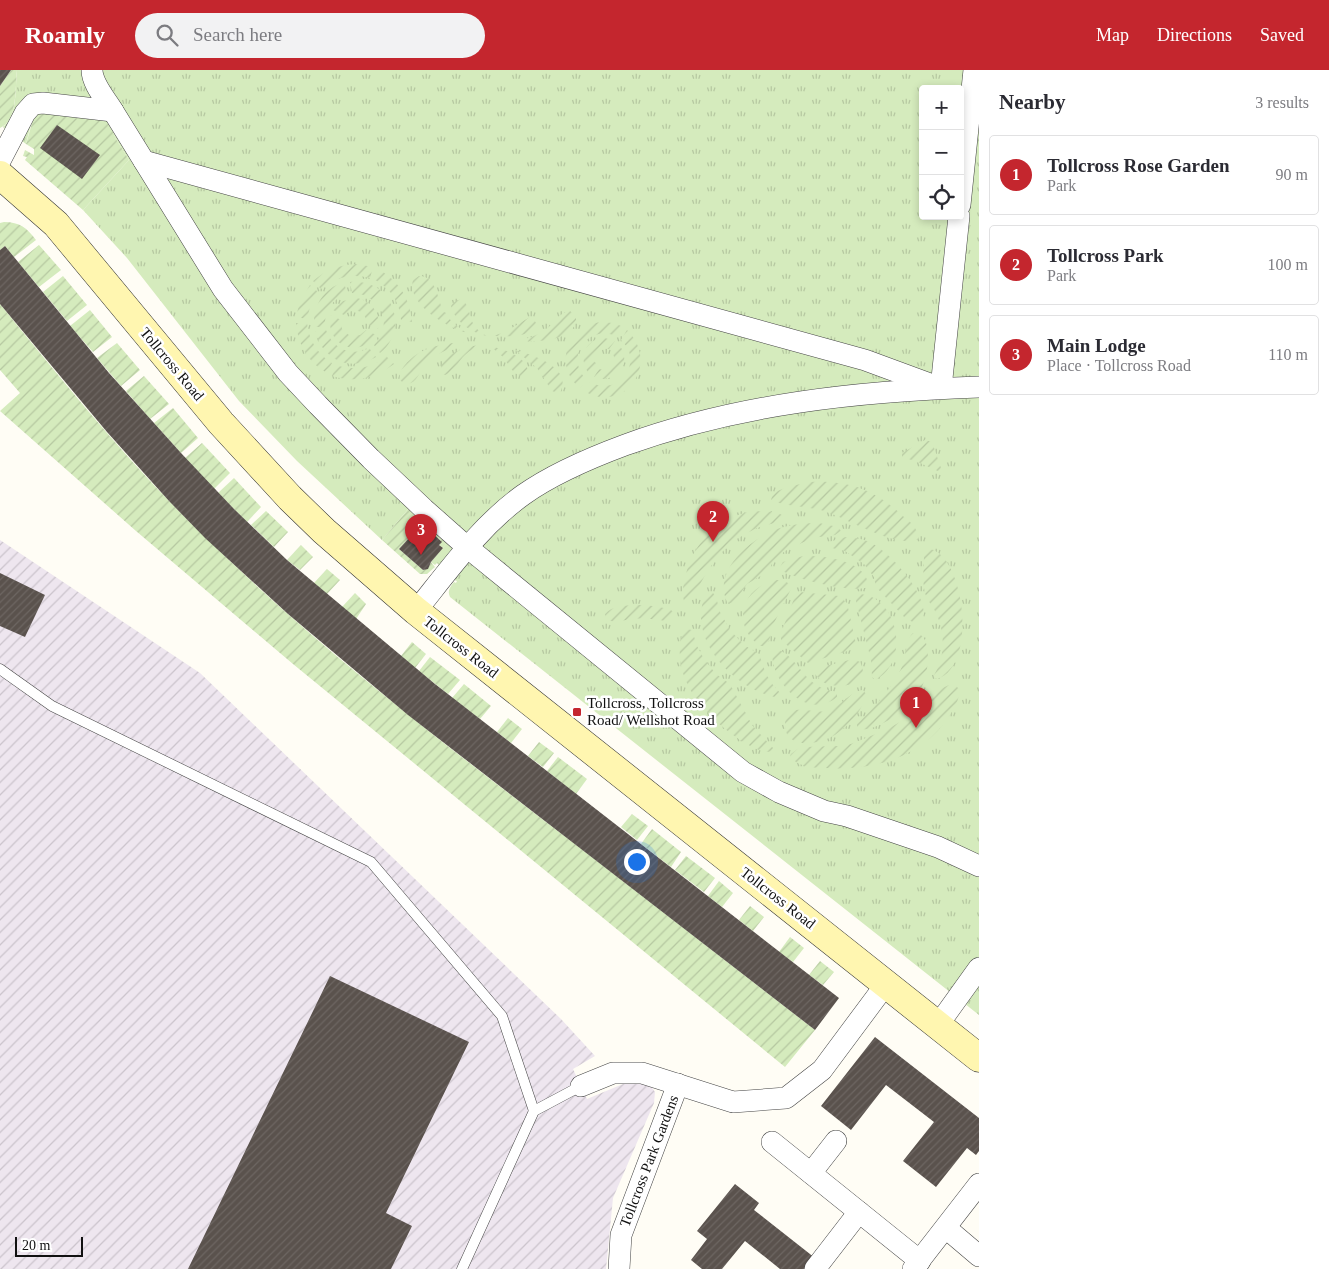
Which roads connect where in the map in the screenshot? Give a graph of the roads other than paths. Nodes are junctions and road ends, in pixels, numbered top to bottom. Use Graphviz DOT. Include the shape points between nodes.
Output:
graph roads {
  1 [pos="92,70"];
  2 [pos="974,70"];
  3 [pos="113,111"];
  4 [pos="0,161"];
  5 [pos="144,161"];
  6 [pos="0,175"];
  7 [pos="963,175"];
  8 [pos="959,220"];
  9 [pos="941,388"];
  10 [pos="979,388"];
  11 [pos="467,547"];
  12 [pos="416,611"];
  13 [pos="0,669"];
  14 [pos="979,866"];
  15 [pos="979,968"];
  16 [pos="886,984"];
  17 [pos="938,1025"];
  18 [pos="979,1058"];
  19 [pos="678,1084"];
  20 [pos="581,1086"];
  21 [pos="534,1111"];
  22 [pos="836,1141"];
  23 [pos="772,1142"];
  24 [pos="811,1173"];
  25 [pos="979,1184"];
  26 [pos="859,1212"];
  27 [pos="946,1228"];
  28 [pos="979,1256"];
  29 [pos="916,1265"];
  30 [pos="462,1269"];
  31 [pos="619,1269"];
  32 [pos="815,1269"];
  1 -- 3 [label="street" via="97,86"];
  2 -- 7 [label="street"];
  3 -- 4 [label="street" via="43,102 33,104"];
  3 -- 5 [label="street"];
  5 -- 9 [label="street" via="865,360"];
  5 -- 11 [label="street" via="223,289 288,373 371,459"];
  6 -- 12 [label="street, Tollcross Road" via="56,224 221,423 290,498"];
  8 -- 9 [label="street"];
  9 -- 10 [label="street"];
  9 -- 11 [label="street" via="773,406 713,418 644,438 576,465 524,494"];
  11 -- 12 [label="street"];
  11 -- 14 [label="street" via="743,772 779,792 824,810 938,847"];
  12 -- 16 [label="street, Tollcross Road"];
  13 -- 21 [label="lane" via="52,706 371,862 502,1016"];
  15 -- 17 [label="street"];
  16 -- 17 [label="street, Tollcross Road"];
  16 -- 19 [label="street, Tollcross Park Gardens" via="822,1070 786,1098 734,1102"];
  17 -- 18 [label="street, Tollcross Road"];
  19 -- 20 [label="street, Tollcross Park Gardens" via="642,1073 613,1074"];
  19 -- 31 [label="street, Tollcross Park Gardens" via="621,1235"];
  20 -- 21 [label="lane"];
  21 -- 30 [label="lane"];
  22 -- 24 [label="street"];
  23 -- 24 [label="street"];
  24 -- 26 [label="street"];
  25 -- 27 [label="street"];
  26 -- 29 [label="street"];
  26 -- 32 [label="street"];
  27 -- 28 [label="street"];
  27 -- 29 [label="street"];
}
